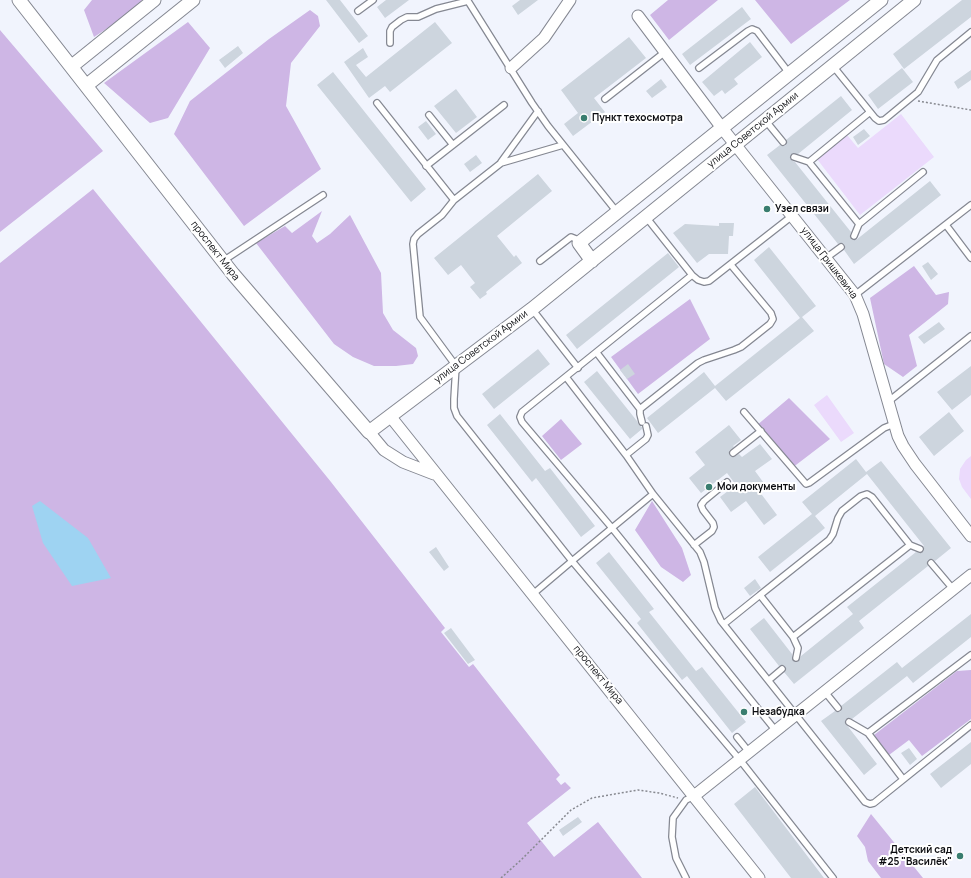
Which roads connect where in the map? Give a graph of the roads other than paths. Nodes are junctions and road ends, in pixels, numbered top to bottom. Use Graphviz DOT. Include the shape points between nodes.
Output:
graph roads {
  1 [pos="20,0"];
  2 [pos="154,0"];
  3 [pos="193,0"];
  4 [pos="373,0"];
  5 [pos="570,0"];
  6 [pos="881,0"];
  7 [pos="914,0"];
  8 [pos="468,1"];
  9 [pos="358,12"];
  10 [pos="638,16"];
  11 [pos="971,32"];
  12 [pos="390,43"];
  13 [pos="665,52"];
  14 [pos="72,66"];
  15 [pos="833,66"];
  16 [pos="511,68"];
  17 [pos="699,68"];
  18 [pos="790,74"];
  19 [pos="87,85"];
  20 [pos="604,99"];
  21 [pos="377,103"];
  22 [pos="504,104"];
  23 [pos="538,111"];
  24 [pos="870,112"];
  25 [pos="429,115"];
  26 [pos="765,120"];
  27 [pos="722,128"];
  28 [pos="783,142"];
  29 [pos="453,145"];
  30 [pos="563,145"];
  31 [pos="734,145"];
  32 [pos="794,157"];
  33 [pos="809,162"];
  34 [pos="501,163"];
  35 [pos="426,166"];
  36 [pos="923,172"];
  37 [pos="323,194"];
  38 [pos="454,200"];
  39 [pos="971,205"];
  40 [pos="618,212"];
  41 [pos="792,216"];
  42 [pos="646,217"];
  43 [pos="859,224"];
  44 [pos="946,225"];
  45 [pos="854,236"];
  46 [pos="579,244"];
  47 [pos="841,247"];
  48 [pos="826,258"];
  49 [pos="971,258"];
  50 [pos="540,260"];
  51 [pos="223,261"];
  52 [pos="592,261"];
  53 [pos="731,265"];
  54 [pos="692,276"];
  55 [pos="855,295"];
  56 [pos="532,309"];
  57 [pos="971,336"];
  58 [pos="597,353"];
  59 [pos="456,366"];
  60 [pos="578,368"];
  61 [pos="566,377"];
  62 [pos="888,401"];
  63 [pos="640,409"];
  64 [pos="744,412"];
  65 [pos="390,416"];
  66 [pos="894,424"];
  67 [pos="761,431"];
  68 [pos="369,432"];
  69 [pos="733,454"];
  70 [pos="626,456"];
  71 [pos="435,474"];
  72 [pos="728,482"];
  73 [pos="653,494"];
  74 [pos="612,528"];
  75 [pos="971,536"];
  76 [pos="694,545"];
  77 [pos="910,545"];
  78 [pos="920,549"];
  79 [pos="572,561"];
  80 [pos="931,563"];
  81 [pos="971,575"];
  82 [pos="953,589"];
  83 [pos="533,594"];
  84 [pos="760,595"];
  85 [pos="724,624"];
  86 [pos="793,637"];
  87 [pos="971,656"];
  88 [pos="796,658"];
  89 [pos="782,669"];
  90 [pos="769,680"];
  91 [pos="825,692"];
  92 [pos="838,708"];
  93 [pos="796,715"];
  94 [pos="849,722"];
  95 [pos="971,725"];
  96 [pos="776,731"];
  97 [pos="868,733"];
  98 [pos="737,738"];
  99 [pos="749,752"];
  100 [pos="740,760"];
  101 [pos="904,779"];
  102 [pos="690,798"];
  103 [pos="686,878"];
  104 [pos="759,878"];
  105 [pos="832,878"];
  1 -- 14 [label="street, проспект Мира"];
  2 -- 14 [label="street"];
  3 -- 19 [label="street"];
  4 -- 9 [label="lane"];
  5 -- 16 [label="street" via="544,38"];
  6 -- 18 [label="street, улица Советской Армии"];
  7 -- 15 [label="street, улица Советской Армии"];
  8 -- 12 [label="lane" via="401,20 390,31"];
  8 -- 16 [label="lane"];
  10 -- 13 [label="street, улица Гришкевича"];
  11 -- 24 [label="lane" via="937,60 922,87 884,120 879,121"];
  13 -- 20 [label="lane"];
  13 -- 27 [label="street, улица Гришкевича"];
  14 -- 19 [label="street, проспект Мира"];
  15 -- 24 [label="lane"];
  15 -- 26 [label="street, улица Советской Армии"];
  16 -- 23 [label="lane"];
  17 -- 18 [label="lane" via="752,29 757,31"];
  18 -- 27 [label="street, улица Советской Армии"];
  19 -- 51 [label="street, проспект Мира"];
  21 -- 35 [label="lane"];
  22 -- 29 [label="lane"];
  23 -- 30 [label="lane"];
  23 -- 34 [label="lane"];
  24 -- 33 [label="lane"];
  25 -- 29 [label="lane"];
  26 -- 28 [label="lane"];
  26 -- 31 [label="street, улица Советской Армии"];
  27 -- 31 [label="street, улица Гришкевича"];
  27 -- 40 [label="street, улица Советской Армии"];
  29 -- 35 [label="lane"];
  30 -- 34 [label="lane"];
  30 -- 40 [label="lane"];
  31 -- 41 [label="street, улица Гришкевича"];
  31 -- 42 [label="street, улица Советской Армии"];
  32 -- 33 [label="lane"];
  33 -- 43 [label="lane"];
  34 -- 38 [label="lane"];
  35 -- 38 [label="lane"];
  36 -- 43 [label="lane"];
  37 -- 51 [label="lane"];
  38 -- 59 [label="lane" via="442,215 414,238 412,244 420,317"];
  39 -- 44 [label="lane"];
  40 -- 46 [label="street, улица Советской Армии"];
  41 -- 48 [label="street, улица Гришкевича"];
  41 -- 53 [label="lane"];
  42 -- 52 [label="street, улица Советской Армии"];
  42 -- 54 [label="lane"];
  43 -- 45 [label="lane"];
  44 -- 49 [label="lane"];
  44 -- 55 [label="lane"];
  46 -- 50 [label="lane" via="571,237"];
  46 -- 52 [label="street"];
  47 -- 48 [label="lane"];
  48 -- 55 [label="street, улица Гришкевича"];
  51 -- 68 [label="street, проспект Мира"];
  52 -- 56 [label="street, улица Советской Армии"];
  53 -- 54 [label="lane" via="710,281 704,282"];
  53 -- 63 [label="lane" via="771,313 773,319 770,324 734,350 698,363"];
  54 -- 58 [label="lane"];
  55 -- 62 [label="street, улица Гришкевича"];
  56 -- 59 [label="street, улица Советской Армии"];
  56 -- 60 [label="lane"];
  57 -- 62 [label="lane"];
  58 -- 60 [label="lane"];
  58 -- 63 [label="lane"];
  59 -- 65 [label="street, улица Советской Армии"];
  59 -- 79 [label="lane" via="454,408 457,416"];
  60 -- 61 [label="lane"];
  61 -- 70 [label="lane"];
  61 -- 74 [label="lane" via="522,412 520,417"];
  62 -- 66 [label="street, улица Гришкевича"];
  63 -- 70 [label="lane" via="648,435"];
  64 -- 67 [label="lane"];
  65 -- 68 [label="street, улица Советской Армии"];
  65 -- 71 [label="street, проспект Мира"];
  66 -- 67 [label="lane" via="884,428 806,484"];
  66 -- 75 [label="street, улица Гришкевича" via="911,458"];
  67 -- 69 [label="lane"];
  68 -- 71 [label="street, проспект Мира" via="384,450 404,462"];
  70 -- 73 [label="lane"];
  71 -- 83 [label="street, проспект Мира"];
  72 -- 76 [label="lane" via="701,505 714,527"];
  73 -- 74 [label="lane"];
  73 -- 76 [label="lane"];
  74 -- 79 [label="lane"];
  74 -- 96 [label="lane"];
  76 -- 85 [label="lane" via="704,562 715,608"];
  77 -- 78 [label="lane"];
  77 -- 84 [label="lane" via="867,494 842,511 829,540"];
  77 -- 86 [label="lane"];
  79 -- 83 [label="lane"];
  79 -- 100 [label="lane"];
  80 -- 82 [label="lane"];
  81 -- 82 [label="street"];
  82 -- 91 [label="street"];
  83 -- 102 [label="street, проспект Мира"];
  84 -- 85 [label="lane"];
  84 -- 86 [label="lane"];
  85 -- 90 [label="lane"];
  86 -- 88 [label="lane" via="798,648"];
  87 -- 97 [label="lane"];
  89 -- 90 [label="lane"];
  90 -- 93 [label="lane"];
  91 -- 92 [label="lane"];
  91 -- 93 [label="street"];
  93 -- 96 [label="street"];
  93 -- 101 [label="lane" via="866,802 874,803"];
  94 -- 97 [label="lane"];
  95 -- 101 [label="lane"];
  96 -- 99 [label="street"];
  97 -- 101 [label="lane"];
  98 -- 99 [label="lane"];
  99 -- 100 [label="street"];
  100 -- 102 [label="street"];
  100 -- 105 [label="lane"];
  102 -- 103 [label="lane" via="673,818 672,837 676,858"];
  102 -- 104 [label="street, проспект Мира"];
}
